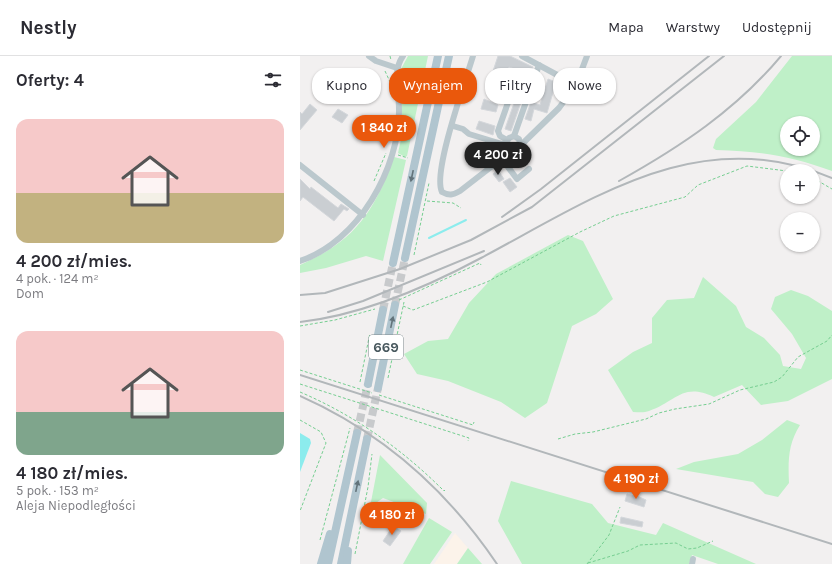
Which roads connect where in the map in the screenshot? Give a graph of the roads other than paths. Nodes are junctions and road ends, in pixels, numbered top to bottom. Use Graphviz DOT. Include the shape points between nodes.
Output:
graph roads {
  1 [pos="369,56"];
  2 [pos="403,56"];
  3 [pos="438,56"];
  4 [pos="449,56"];
  5 [pos="473,56"];
  6 [pos="522,56"];
  7 [pos="587,56"];
  8 [pos="539,66"];
  9 [pos="397,68"];
  10 [pos="582,68"];
  11 [pos="553,73"];
  12 [pos="399,104"];
  13 [pos="508,104"];
  14 [pos="525,104"];
  15 [pos="562,104"];
  16 [pos="453,126"];
  17 [pos="514,136"];
  18 [pos="507,142"];
  19 [pos="520,144"];
  20 [pos="513,150"];
  21 [pos="519,158"];
  22 [pos="502,159"];
  23 [pos="300,165"];
  24 [pos="508,166"];
  25 [pos="529,169"];
  26 [pos="362,215"];
  27 [pos="405,258"];
  28 [pos="300,261"];
  29 [pos="393,263"];
  30 [pos="399,306"];
  31 [pos="383,310"];
  32 [pos="364,383"];
  33 [pos="378,388"];
  34 [pos="354,431"];
  35 [pos="367,440"];
  36 [pos="339,510"];
  37 [pos="350,524"];
  38 [pos="320,564"];
  39 [pos="328,564"];
  40 [pos="341,564"];
  41 [pos="347,564"];
  1 -- 9 [label="street"];
  2 -- 9 [label="street"];
  3 -- 29 [label="main road, one-way"];
  4 -- 27 [label="main road"];
  5 -- 16 [label="street"];
  6 -- 8 [label="street"];
  7 -- 10 [label="street"];
  8 -- 11 [label="street"];
  12 -- 26 [label="street" via="396,140 379,186"];
  13 -- 18 [label="street" via="498,131"];
  14 -- 17 [label="street"];
  15 -- 19 [label="street"];
  16 -- 18 [label="street" via="502,144"];
  16 -- 22 [label="street" via="446,147 440,188 446,195 453,195"];
  17 -- 18 [label="street"];
  17 -- 19 [label="street" via="519,139"];
  18 -- 20 [label="street"];
  19 -- 20 [label="street"];
  20 -- 22 [label="street"];
  21 -- 24 [label="street"];
  22 -- 24 [label="street"];
  23 -- 26 [label="street"];
  24 -- 25 [label="street" via="517,179"];
  26 -- 28 [label="street" via="342,237"];
  33 -- 30 [label="main road, 669, one-way"];
  31 -- 32 [label="main road, 669"];
  34 -- 36 [label="main road"];
  37 -- 35 [label="main road, one-way"];
  36 -- 38 [label="main road"];
  36 -- 39 [label="main road"];
  37 -- 40 [label="main road"];
  37 -- 41 [label="main road"];
}
